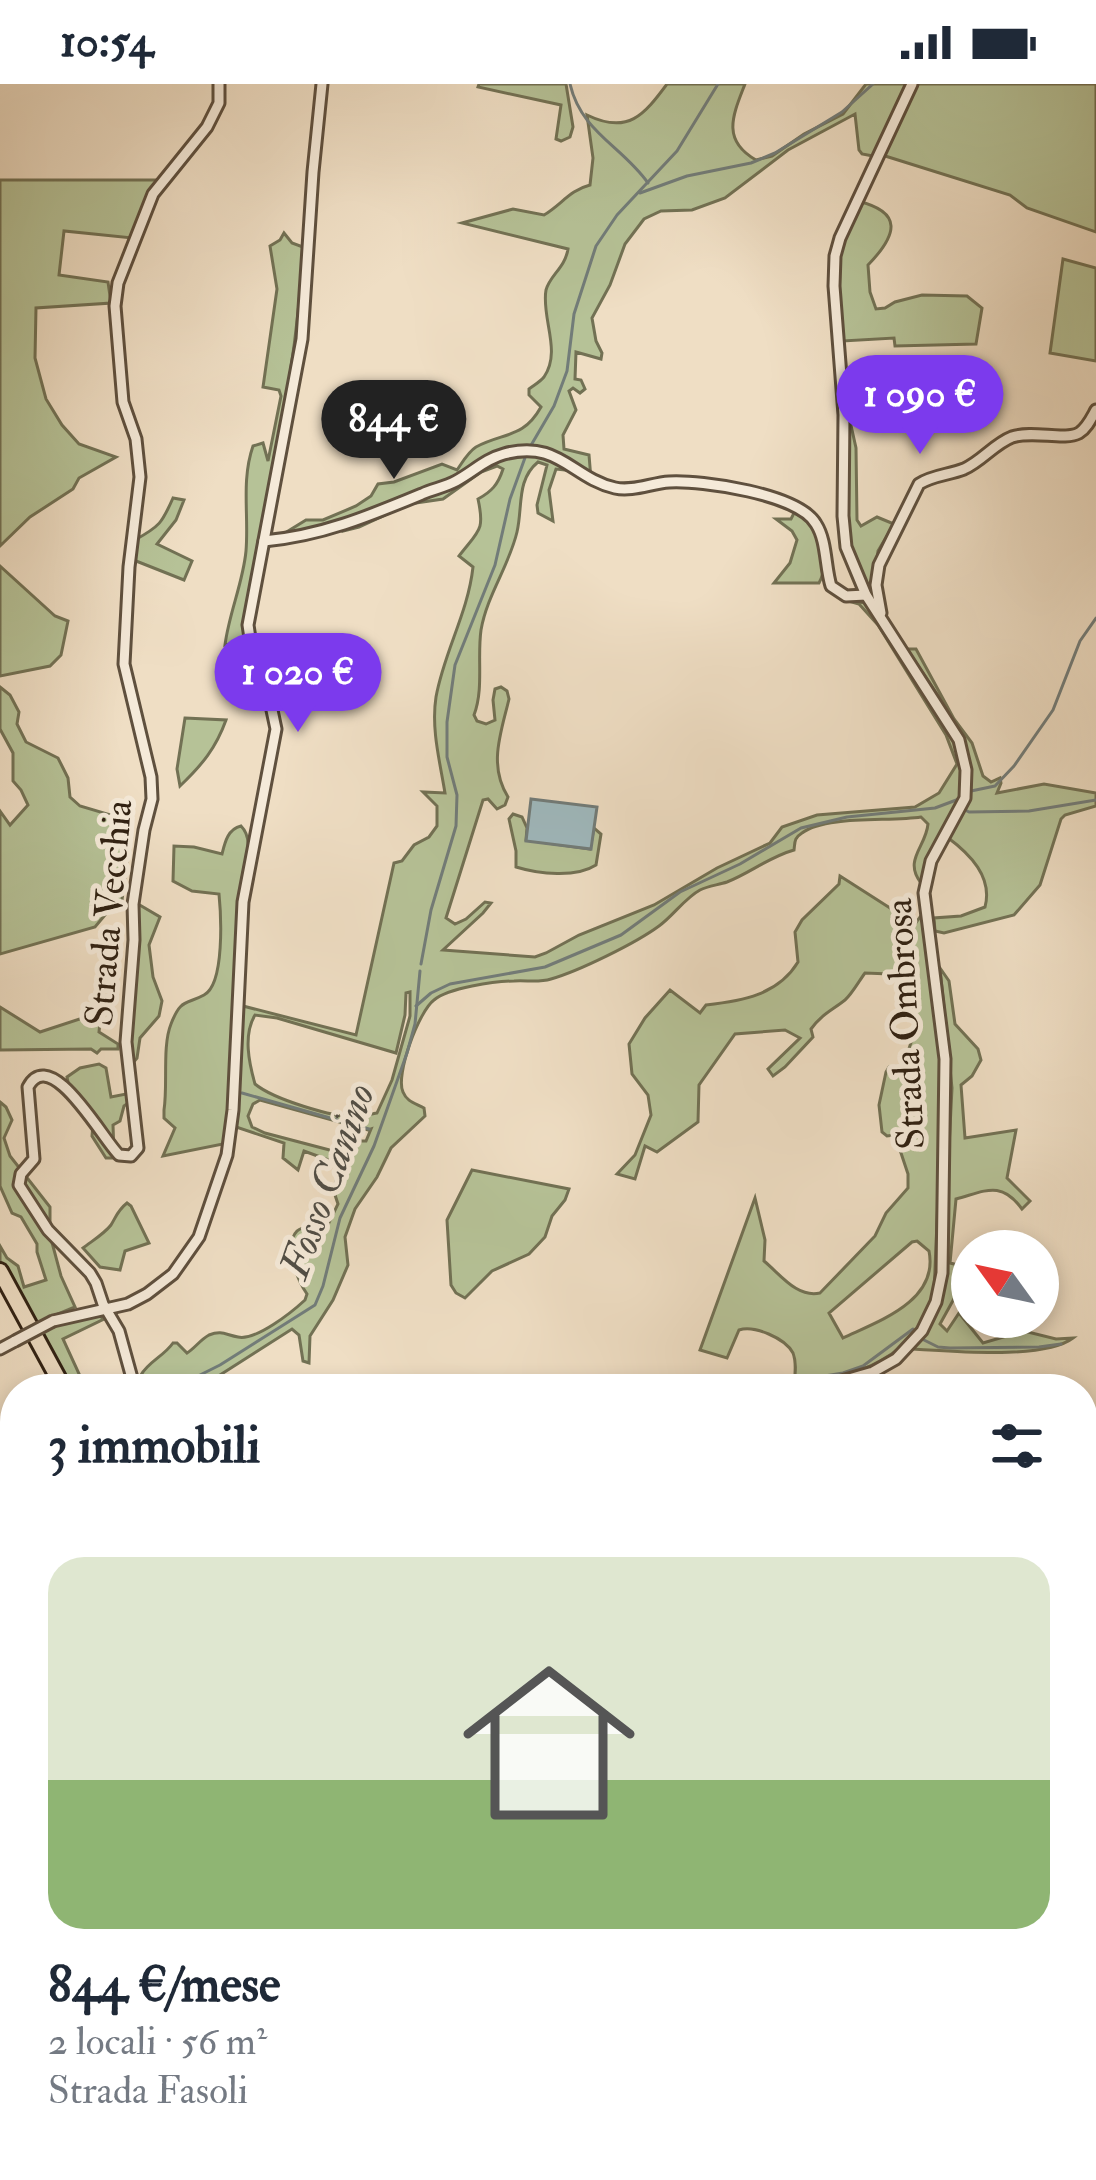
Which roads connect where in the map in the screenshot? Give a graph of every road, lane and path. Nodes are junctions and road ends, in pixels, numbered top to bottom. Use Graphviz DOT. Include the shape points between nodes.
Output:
graph roads {
  1 [pos="219,84"];
  2 [pos="322,84"];
  3 [pos="912,84"];
  4 [pos="1096,410"];
  5 [pos="264,541"];
  6 [pos="866,596"];
  7 [pos="881,615"];
  8 [pos="0,1271"];
  9 [pos="108,1311"];
  10 [pos="0,1349"];
  11 [pos="56,1374"];
  12 [pos="131,1374"];
  13 [pos="866,1374"];
  1 -- 9 [label="street, Strada Vecchia" via="207,128 153,194 115,306 140,477 124,664 152,799 133,904 126,1042 138,1148 119,1155 72,1094 39,1074 28,1087 34,1159 19,1179 48,1230 90,1273"];
  2 -- 5 [label="street" via="302,339"];
  3 -- 6 [label="street" via="844,227 834,270 844,527"];
  4 -- 7 [label="street" via="1076,434 1011,438 967,468 919,484 879,565"];
  5 -- 6 [label="street" via="333,530 455,482 494,457 534,451 611,487 695,483 793,506 819,530 831,586"];
  5 -- 9 [label="street" via="249,640 276,729 243,902 227,1155 190,1252 147,1294"];
  6 -- 7 [label="street, Strada Ombrosa"];
  7 -- 13 [label="street, Strada Ombrosa" via="959,740 966,770 965,798 931,861 924,893 945,1059 942,1273 929,1318 905,1352"];
  8 -- 11 [label="highway"];
  9 -- 10 [label="street, bridge" via="52,1321"];
  9 -- 12 [label="street"];
}
